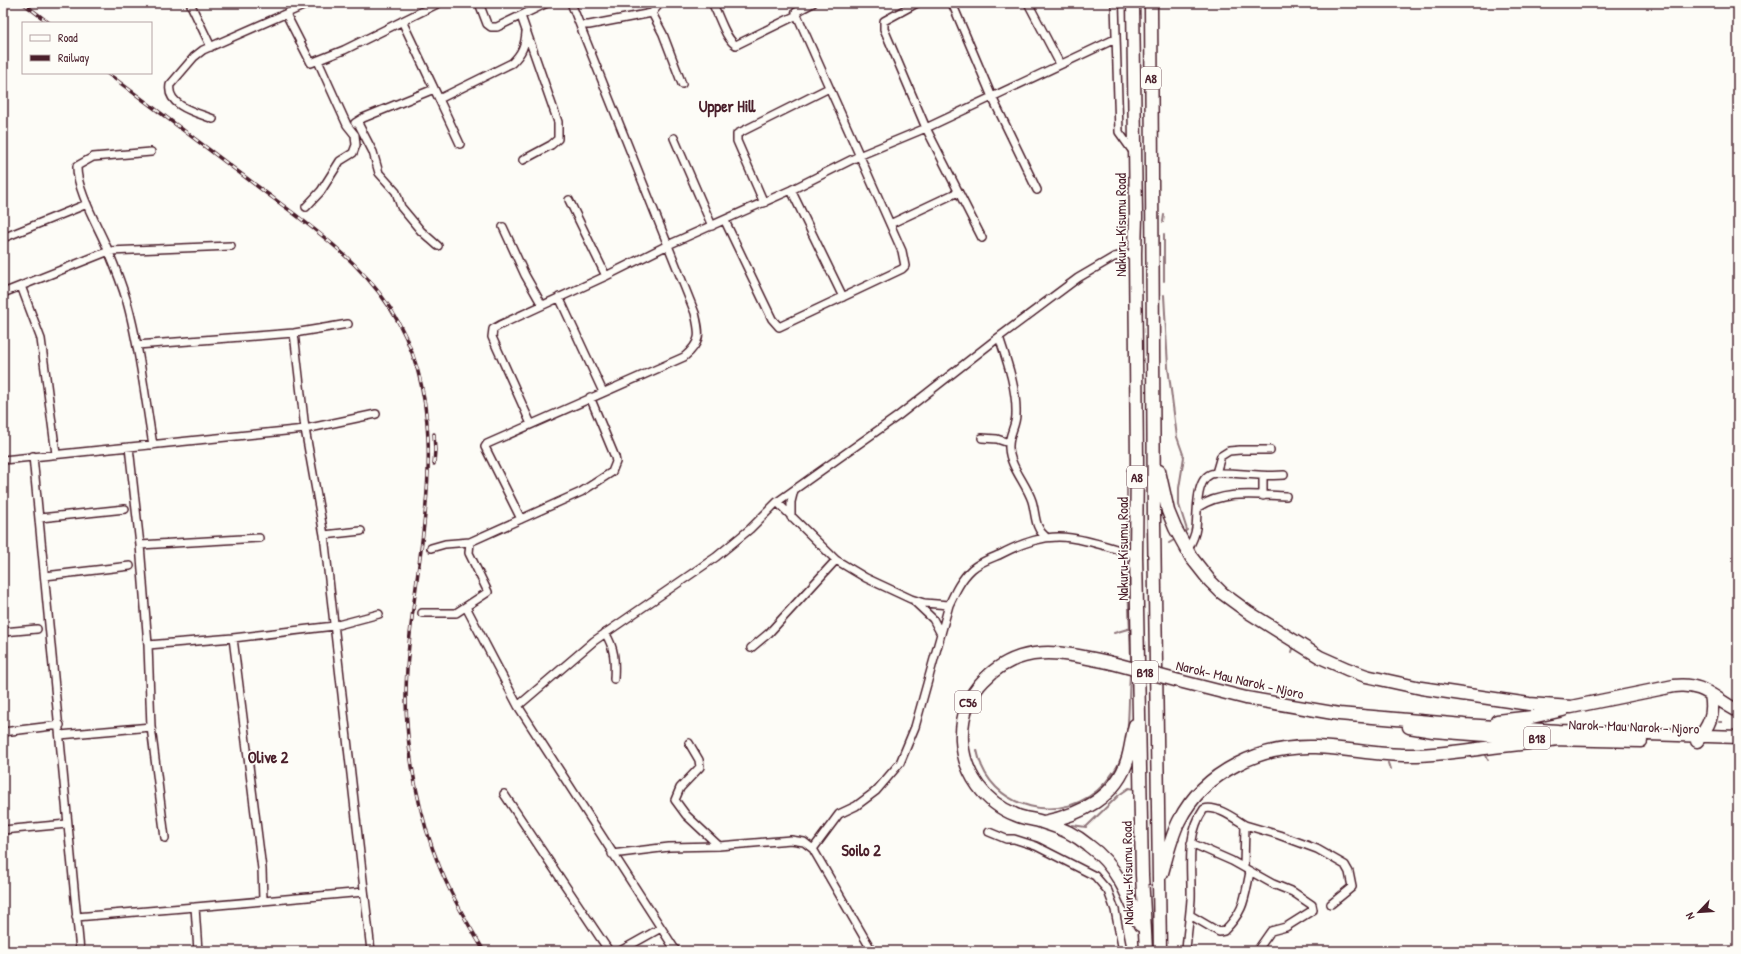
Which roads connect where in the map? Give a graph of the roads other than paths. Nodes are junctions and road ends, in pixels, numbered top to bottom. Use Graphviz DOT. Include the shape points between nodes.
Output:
graph roads {
  1 [pos="190,3"];
  2 [pos="310,3"];
  3 [pos="439,3"];
  4 [pos="478,3"];
  5 [pos="547,3"];
  6 [pos="571,3"];
  7 [pos="660,3"];
  8 [pos="712,3"];
  9 [pos="813,3"];
  10 [pos="917,3"];
  11 [pos="952,3"];
  12 [pos="1028,3"];
  13 [pos="1115,3"];
  14 [pos="1133,3"];
  15 [pos="1151,3"];
  16 [pos="652,13"];
  17 [pos="286,14"];
  18 [pos="797,15"];
  19 [pos="521,16"];
  20 [pos="402,21"];
  21 [pos="580,25"];
  22 [pos="526,32"];
  23 [pos="1115,40"];
  24 [pos="210,47"];
  25 [pos="318,61"];
  26 [pos="1060,64"];
  27 [pos="682,84"];
  28 [pos="434,88"];
  29 [pos="829,88"];
  30 [pos="992,96"];
  31 [pos="439,99"];
  32 [pos="213,119"];
  33 [pos="359,121"];
  34 [pos="926,128"];
  35 [pos="352,130"];
  36 [pos="674,138"];
  37 [pos="460,144"];
  38 [pos="151,152"];
  39 [pos="1134,153"];
  40 [pos="861,155"];
  41 [pos="522,160"];
  42 [pos="791,190"];
  43 [pos="1037,190"];
  44 [pos="958,192"];
  45 [pos="570,200"];
  46 [pos="764,203"];
  47 [pos="87,204"];
  48 [pos="306,207"];
  49 [pos="725,221"];
  50 [pos="890,224"];
  51 [pos="712,226"];
  52 [pos="502,227"];
  53 [pos="3,238"];
  54 [pos="982,238"];
  55 [pos="668,245"];
  56 [pos="231,246"];
  57 [pos="438,246"];
  58 [pos="109,251"];
  59 [pos="1134,253"];
  60 [pos="606,276"];
  61 [pos="21,286"];
  62 [pos="3,293"];
  63 [pos="559,297"];
  64 [pos="843,297"];
  65 [pos="542,305"];
  66 [pos="348,324"];
  67 [pos="294,333"];
  68 [pos="999,337"];
  69 [pos="137,345"];
  70 [pos="603,392"];
  71 [pos="590,397"];
  72 [pos="376,414"];
  73 [pos="531,424"];
  74 [pos="305,429"];
  75 [pos="982,438"];
  76 [pos="1009,443"];
  77 [pos="1154,443"];
  78 [pos="153,445"];
  79 [pos="129,447"];
  80 [pos="1270,450"];
  81 [pos="56,454"];
  82 [pos="33,456"];
  83 [pos="3,460"];
  84 [pos="1216,473"];
  85 [pos="1284,475"];
  86 [pos="1263,476"];
  87 [pos="795,489"];
  88 [pos="1263,496"];
  89 [pos="1286,496"];
  90 [pos="777,502"];
  91 [pos="1198,507"];
  92 [pos="125,509"];
  93 [pos="791,517"];
  94 [pos="40,518"];
  95 [pos="521,519"];
  96 [pos="361,531"];
  97 [pos="324,535"];
  98 [pos="1046,537"];
  99 [pos="259,538"];
  100 [pos="470,542"];
  101 [pos="140,545"];
  102 [pos="431,548"];
  103 [pos="1187,551"];
  104 [pos="1136,555"];
  105 [pos="836,560"];
  106 [pos="130,566"];
  107 [pos="45,576"];
  108 [pos="911,599"];
  109 [pos="949,605"];
  110 [pos="466,607"];
  111 [pos="379,614"];
  112 [pos="422,614"];
  113 [pos="334,626"];
  114 [pos="37,629"];
  115 [pos="3,632"];
  116 [pos="605,633"];
  117 [pos="941,634"];
  118 [pos="232,638"];
  119 [pos="148,645"];
  120 [pos="751,648"];
  121 [pos="1112,662"];
  122 [pos="614,679"];
  123 [pos="1711,695"];
  124 [pos="518,706"];
  125 [pos="1571,708"];
  126 [pos="1738,711"];
  127 [pos="1139,713"];
  128 [pos="1339,714"];
  129 [pos="60,725"];
  130 [pos="1464,725"];
  131 [pos="151,727"];
  132 [pos="3,732"];
  133 [pos="60,735"];
  134 [pos="1738,737"];
  135 [pos="1557,739"];
  136 [pos="1698,740"];
  137 [pos="689,743"];
  138 [pos="1738,744"];
  139 [pos="504,794"];
  140 [pos="1042,822"];
  141 [pos="67,824"];
  142 [pos="1245,825"];
  143 [pos="3,830"];
  144 [pos="989,832"];
  145 [pos="165,838"];
  146 [pos="1191,843"];
  147 [pos="719,846"];
  148 [pos="813,849"];
  149 [pos="612,854"];
  150 [pos="1247,870"];
  151 [pos="1158,886"];
  152 [pos="364,892"];
  153 [pos="263,900"];
  154 [pos="1331,904"];
  155 [pos="195,907"];
  156 [pos="1190,915"];
  157 [pos="76,917"];
  158 [pos="661,928"];
  159 [pos="1144,933"];
  160 [pos="80,951"];
  161 [pos="198,951"];
  162 [pos="371,951"];
  163 [pos="609,951"];
  164 [pos="620,951"];
  165 [pos="676,951"];
  166 [pos="872,951"];
  167 [pos="1123,951"];
  168 [pos="1146,951"];
  169 [pos="1160,951"];
  170 [pos="1186,951"];
  171 [pos="1257,951"];
  1 -- 24 [label="street"];
  2 -- 17 [label="street"];
  3 -- 20 [label="street"];
  4 -- 19 [label="street" via="487,24 491,27 497,27"];
  5 -- 19 [label="street"];
  6 -- 21 [label="street"];
  7 -- 16 [label="street"];
  8 -- 18 [label="street" via="730,39 736,45"];
  9 -- 18 [label="street" via="798,10"];
  10 -- 34 [label="street" via="889,17 883,24"];
  11 -- 30 [label="street"];
  12 -- 26 [label="street"];
  13 -- 23 [label="street"];
  14 -- 39 [label="highway, Nakuru-Kisumu Road / A8"];
  15 -- 77 [label="highway, A8"];
  16 -- 21 [label="street"];
  16 -- 27 [label="street"];
  17 -- 24 [label="street"];
  17 -- 25 [label="street" via="309,62"];
  18 -- 29 [label="street"];
  19 -- 22 [label="street"];
  20 -- 25 [label="street"];
  20 -- 28 [label="street"];
  21 -- 55 [label="street"];
  22 -- 31 [label="street" via="525,46 512,64"];
  22 -- 41 [label="street" via="558,122 559,132 558,139 551,145"];
  23 -- 26 [label="street"];
  23 -- 39 [label="street" via="1119,132"];
  24 -- 32 [label="street" via="194,57 170,85 169,91 173,100 184,108"];
  25 -- 35 [label="street" via="347,125"];
  26 -- 30 [label="street"];
  28 -- 31 [label="street"];
  28 -- 33 [label="street"];
  29 -- 40 [label="street"];
  29 -- 46 [label="street" via="737,134 737,142"];
  30 -- 34 [label="street"];
  30 -- 43 [label="street"];
  31 -- 37 [label="street"];
  33 -- 35 [label="street"];
  33 -- 57 [label="street" via="379,173 396,192 401,207 421,231"];
  34 -- 40 [label="street"];
  34 -- 44 [label="street"];
  35 -- 48 [label="street" via="356,139 353,153 340,161 321,191"];
  36 -- 51 [label="street"];
  38 -- 47 [label="street" via="93,157 77,166"];
  39 -- 59 [label="highway, Nakuru-Kisumu Road / A8"];
  40 -- 42 [label="street"];
  40 -- 50 [label="street"];
  42 -- 46 [label="street"];
  42 -- 64 [label="street"];
  44 -- 50 [label="street"];
  44 -- 54 [label="street"];
  45 -- 60 [label="street"];
  46 -- 49 [label="street"];
  47 -- 53 [label="street"];
  47 -- 58 [label="street"];
  49 -- 51 [label="street"];
  49 -- 64 [label="street" via="777,326 781,327"];
  50 -- 64 [label="street" via="904,254 905,266"];
  51 -- 55 [label="street"];
  52 -- 65 [label="street"];
  55 -- 60 [label="street"];
  55 -- 70 [label="street" via="695,313 699,332 696,345 684,357"];
  56 -- 58 [label="street"];
  58 -- 61 [label="street"];
  58 -- 69 [label="street" via="127,302"];
  59 -- 68 [label="street" via="1114,257 1100,264"];
  59 -- 104 [label="highway, Nakuru-Kisumu Road / A8"];
  60 -- 63 [label="street"];
  61 -- 62 [label="street"];
  61 -- 81 [label="street" via="41,338"];
  63 -- 65 [label="street"];
  63 -- 70 [label="street"];
  65 -- 73 [label="street" via="500,325 494,329 492,337"];
  66 -- 67 [label="street"];
  67 -- 69 [label="street"];
  67 -- 74 [label="street"];
  68 -- 76 [label="street" via="1012,381 1016,406 1016,417"];
  68 -- 87 [label="street" via="898,416"];
  69 -- 78 [label="street"];
  70 -- 71 [label="street"];
  71 -- 73 [label="street"];
  71 -- 95 [label="street" via="615,457 612,472 581,492"];
  72 -- 74 [label="street"];
  73 -- 95 [label="street" via="485,445"];
  74 -- 78 [label="street"];
  74 -- 97 [label="street"];
  75 -- 76 [label="street"];
  76 -- 98 [label="street" via="1011,458 1032,502 1038,528"];
  77 -- 103 [label="highway" via="1168,510"];
  77 -- 151 [label="highway, A8"];
  78 -- 79 [label="street"];
  79 -- 81 [label="street"];
  79 -- 101 [label="street"];
  80 -- 84 [label="street" via="1229,451 1221,456"];
  81 -- 82 [label="street"];
  82 -- 83 [label="street"];
  82 -- 94 [label="street"];
  84 -- 86 [label="street"];
  84 -- 91 [label="street" via="1207,476 1202,482"];
  85 -- 86 [label="street"];
  86 -- 88 [label="street"];
  87 -- 90 [label="street"];
  87 -- 93 [label="street" via="791,502"];
  88 -- 89 [label="street"];
  88 -- 91 [label="street" via="1223,495"];
  90 -- 93 [label="street"];
  90 -- 116 [label="street" via="716,557"];
  91 -- 103 [label="street" via="1194,538"];
  92 -- 94 [label="street"];
  93 -- 105 [label="street"];
  94 -- 107 [label="street"];
  95 -- 100 [label="street"];
  96 -- 97 [label="street"];
  97 -- 113 [label="street"];
  98 -- 104 [label="street" via="1072,538"];
  98 -- 109 [label="street" via="1027,542 981,562 956,589"];
  99 -- 101 [label="street"];
  100 -- 102 [label="street"];
  100 -- 110 [label="street" via="469,553 488,592"];
  101 -- 119 [label="street"];
  103 -- 125 [label="highway" via="1198,568 1234,603 1320,657 1347,669 1366,676 1421,688"];
  104 -- 127 [label="highway, Nakuru-Kisumu Road / A8"];
  105 -- 108 [label="street" via="866,578"];
  105 -- 120 [label="street" via="769,633"];
  106 -- 107 [label="street"];
  107 -- 129 [label="street"];
  108 -- 109 [label="street"];
  108 -- 117 [label="street" via="933,619"];
  109 -- 117 [label="street"];
  110 -- 112 [label="street" via="452,614"];
  110 -- 124 [label="street"];
  111 -- 113 [label="street"];
  113 -- 118 [label="street"];
  113 -- 152 [label="street"];
  114 -- 115 [label="street"];
  116 -- 122 [label="street" via="614,654"];
  116 -- 124 [label="street"];
  117 -- 148 [label="street" via="915,727 900,763 876,791 856,806 839,814"];
  118 -- 119 [label="street"];
  118 -- 153 [label="street" via="262,869"];
  119 -- 131 [label="street"];
  121 -- 128 [label="highway, Narok- Mau Narok - Njoro / B18, bridge" via="1246,698"];
  121 -- 140 [label="highway, C56" via="1058,652 1025,655 989,674 969,700 962,725 962,743 969,769 977,785 998,806 1016,815"];
  123 -- 125 [label="highway" via="1699,687 1683,685"];
  123 -- 126 [label="highway"];
  123 -- 136 [label="highway" via="1712,716"];
  124 -- 149 [label="street"];
  125 -- 130 [label="highway" via="1532,717"];
  127 -- 140 [label="highway" via="1128,759 1110,790 1085,809"];
  127 -- 159 [label="highway, Nakuru-Kisumu Road / A8"];
  128 -- 130 [label="highway, Narok- Mau Narok - Njoro / B18"];
  128 -- 135 [label="highway, Narok- Mau Narok - Njoro / B18" via="1433,732"];
  129 -- 132 [label="street"];
  129 -- 133 [label="street"];
  130 -- 136 [label="highway, Narok- Mau Narok - Njoro / B18"];
  131 -- 133 [label="street"];
  131 -- 145 [label="street"];
  133 -- 141 [label="street"];
  134 -- 136 [label="highway, Narok- Mau Narok - Njoro / B18"];
  135 -- 136 [label="highway, Narok- Mau Narok - Njoro / B18"];
  135 -- 151 [label="highway" via="1412,755 1316,747 1291,748 1245,760 1205,788 1186,810 1173,836"];
  136 -- 138 [label="highway, Narok- Mau Narok - Njoro / B18"];
  137 -- 147 [label="street" via="699,760 700,767 680,788 675,800 686,815"];
  139 -- 163 [label="street"];
  140 -- 159 [label="highway" via="1077,837 1107,861 1121,880"];
  141 -- 143 [label="street"];
  141 -- 157 [label="street"];
  142 -- 146 [label="street" via="1227,814 1207,808 1199,816"];
  142 -- 150 [label="street"];
  142 -- 154 [label="street" via="1317,848 1345,864 1352,888"];
  144 -- 167 [label="street" via="1036,846 1095,876 1108,891 1115,910"];
  146 -- 150 [label="street"];
  146 -- 156 [label="street"];
  147 -- 148 [label="street" via="791,840 804,842"];
  147 -- 149 [label="street" via="669,847"];
  148 -- 166 [label="street"];
  149 -- 158 [label="street"];
  150 -- 156 [label="street" via="1243,906 1224,932"];
  150 -- 171 [label="street" via="1293,892 1312,905 1313,910 1286,927 1271,931"];
  151 -- 169 [label="highway, A8"];
  152 -- 153 [label="street"];
  152 -- 162 [label="street"];
  153 -- 155 [label="street"];
  155 -- 157 [label="street"];
  155 -- 161 [label="street"];
  156 -- 170 [label="street"];
  157 -- 160 [label="street"];
  158 -- 164 [label="street"];
  158 -- 165 [label="street"];
  159 -- 168 [label="highway, Nakuru-Kisumu Road / A8"];
}
